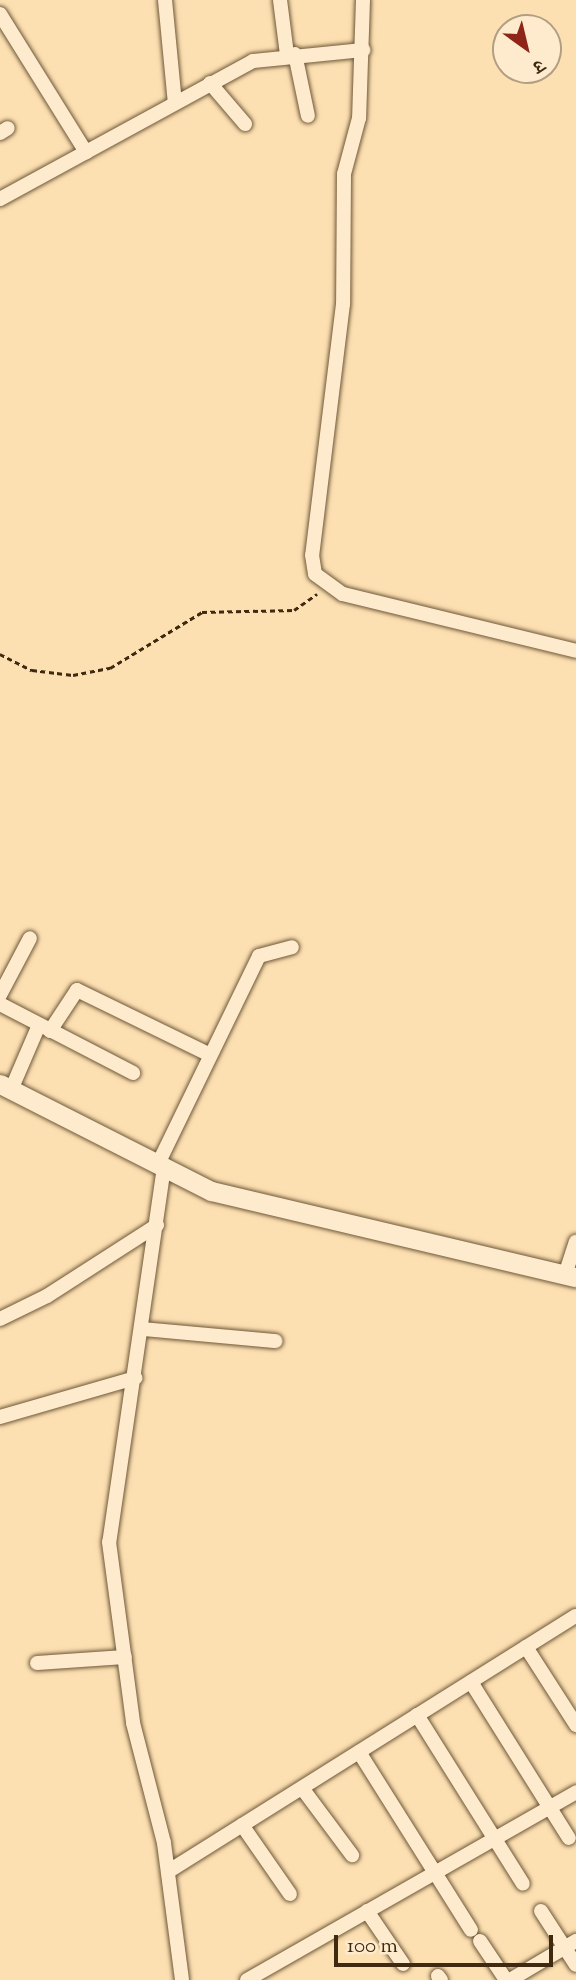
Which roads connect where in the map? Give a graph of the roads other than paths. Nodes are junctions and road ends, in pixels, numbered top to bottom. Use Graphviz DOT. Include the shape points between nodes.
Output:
graph roads {
  1 [pos="165,0"];
  2 [pos="281,0"];
  3 [pos="363,0"];
  4 [pos="0,14"];
  5 [pos="363,50"];
  6 [pos="291,55"];
  7 [pos="211,83"];
  8 [pos="175,103"];
  9 [pos="308,116"];
  10 [pos="245,124"];
  11 [pos="86,152"];
  12 [pos="0,199"];
  13 [pos="576,651"];
  14 [pos="30,938"];
  15 [pos="292,947"];
  16 [pos="0,995"];
  17 [pos="0,1004"];
  18 [pos="44,1028"];
  19 [pos="210,1055"];
  20 [pos="133,1073"];
  21 [pos="5,1087"];
  22 [pos="161,1165"];
  23 [pos="157,1225"];
  24 [pos="576,1242"];
  25 [pos="570,1276"];
  26 [pos="0,1319"];
  27 [pos="143,1329"];
  28 [pos="275,1341"];
  29 [pos="135,1378"];
  30 [pos="0,1418"];
  31 [pos="576,1616"];
  32 [pos="526,1647"];
  33 [pos="125,1657"];
  34 [pos="37,1663"];
  35 [pos="471,1682"];
  36 [pos="417,1716"];
  37 [pos="576,1725"];
  38 [pos="359,1752"];
  39 [pos="302,1788"];
  40 [pos="576,1792"];
  41 [pos="549,1807"];
  42 [pos="242,1825"];
  43 [pos="569,1838"];
  44 [pos="493,1839"];
  45 [pos="352,1856"];
  46 [pos="169,1871"];
  47 [pos="437,1871"];
  48 [pos="523,1884"];
  49 [pos="290,1894"];
  50 [pos="367,1911"];
  51 [pos="541,1911"];
  52 [pos="570,1945"];
  53 [pos="403,1964"];
  54 [pos="576,1965"];
  55 [pos="182,1980"];
  56 [pos="247,1980"];
  57 [pos="508,1980"];
  1 -- 8 [label="street"];
  2 -- 6 [label="street"];
  3 -- 5 [label="street"];
  4 -- 11 [label="street"];
  5 -- 6 [label="street"];
  5 -- 13 [label="street" via="359,118 344,174 343,304 312,555 323,583"];
  6 -- 7 [label="street" via="253,61"];
  6 -- 9 [label="street"];
  7 -- 8 [label="street"];
  7 -- 10 [label="street"];
  8 -- 11 [label="street"];
  11 -- 12 [label="street"];
  14 -- 16 [label="street"];
  15 -- 19 [label="street" via="259,956"];
  17 -- 18 [label="street"];
  18 -- 19 [label="street" via="77,990"];
  18 -- 20 [label="street"];
  18 -- 21 [label="street"];
  19 -- 22 [label="street"];
  21 -- 22 [label="main road"];
  22 -- 23 [label="street"];
  22 -- 25 [label="main road" via="256,1205"];
  23 -- 26 [label="street"];
  23 -- 27 [label="street"];
  24 -- 25 [label="street"];
  27 -- 28 [label="street"];
  27 -- 29 [label="street"];
  29 -- 30 [label="street"];
  29 -- 33 [label="street" via="109,1542"];
  31 -- 32 [label="street"];
  32 -- 35 [label="street"];
  32 -- 37 [label="street"];
  33 -- 34 [label="street"];
  33 -- 46 [label="street" via="133,1723"];
  35 -- 36 [label="street"];
  35 -- 41 [label="street"];
  36 -- 38 [label="street"];
  36 -- 44 [label="street"];
  38 -- 39 [label="street"];
  38 -- 47 [label="street"];
  39 -- 42 [label="street"];
  39 -- 45 [label="street"];
  40 -- 41 [label="street"];
  41 -- 43 [label="street"];
  41 -- 44 [label="street"];
  42 -- 46 [label="street"];
  42 -- 49 [label="street"];
  44 -- 47 [label="street"];
  44 -- 48 [label="street"];
  46 -- 55 [label="street"];
  47 -- 50 [label="street"];
  47 -- 57 [label="street"];
  50 -- 53 [label="street"];
  50 -- 56 [label="street"];
  51 -- 52 [label="street"];
  52 -- 54 [label="street"];
  52 -- 57 [label="street"];
}
